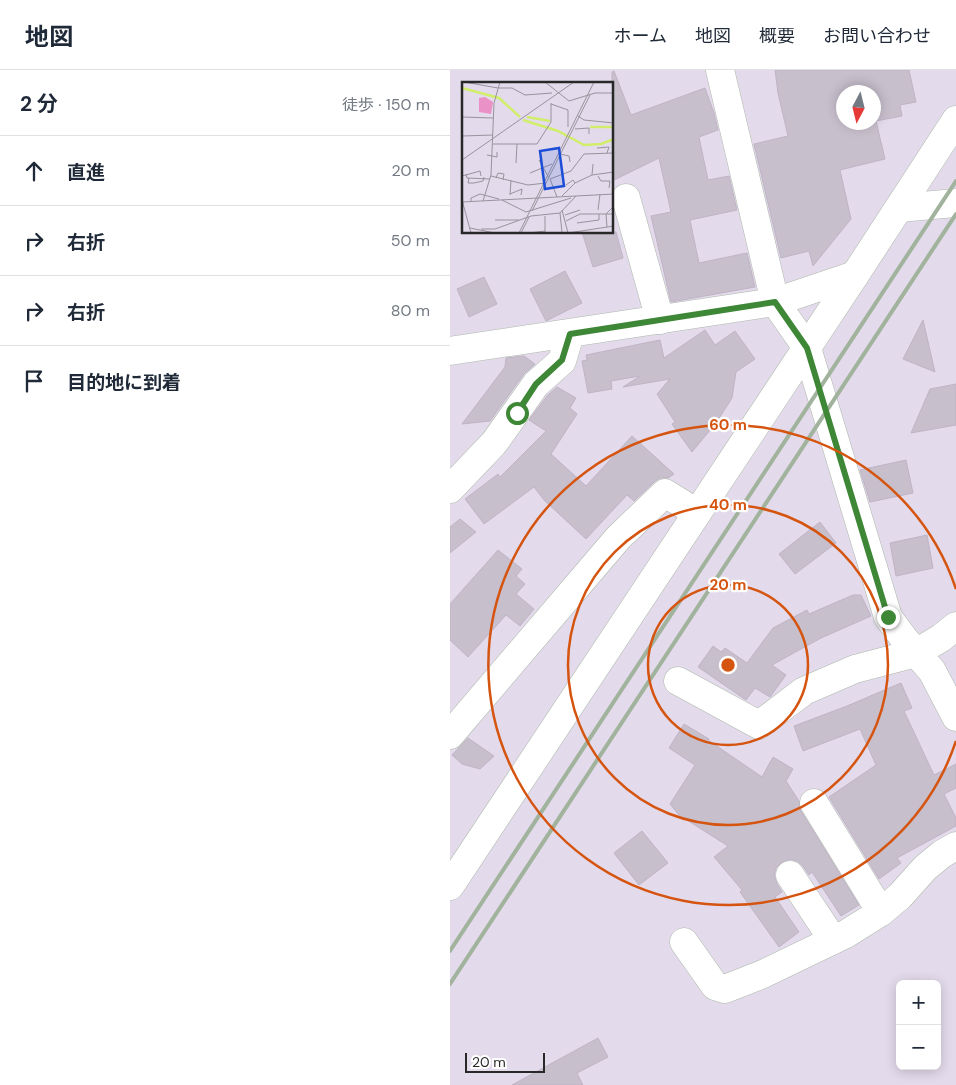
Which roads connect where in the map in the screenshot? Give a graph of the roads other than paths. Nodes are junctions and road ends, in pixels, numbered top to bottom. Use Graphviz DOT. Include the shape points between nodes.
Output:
graph roads {
  1 [pos="720,70"];
  2 [pos="956,120"];
  3 [pos="626,198"];
  4 [pos="956,204"];
  5 [pos="899,208"];
  6 [pos="856,275"];
  7 [pos="775,302"];
  8 [pos="660,320"];
  9 [pos="570,334"];
  10 [pos="807,348"];
  11 [pos="450,351"];
  12 [pos="450,489"];
  13 [pos="697,513"];
  14 [pos="956,626"];
  15 [pos="916,653"];
  16 [pos="678,681"];
  17 [pos="956,717"];
  18 [pos="450,735"];
  19 [pos="814,803"];
  20 [pos="956,846"];
  21 [pos="790,875"];
  22 [pos="450,886"];
  23 [pos="880,912"];
  24 [pos="833,940"];
  25 [pos="684,942"];
  1 -- 7 [label="street"];
  2 -- 5 [label="street"];
  3 -- 8 [label="street"];
  4 -- 5 [label="street"];
  5 -- 6 [label="street"];
  6 -- 7 [label="street"];
  6 -- 10 [label="street"];
  7 -- 8 [label="street"];
  7 -- 10 [label="street"];
  8 -- 9 [label="street"];
  9 -- 11 [label="street"];
  9 -- 12 [label="street" via="562,360 536,384 494,444"];
  10 -- 13 [label="street"];
  10 -- 15 [label="street" via="888,617"];
  13 -- 18 [label="street" via="665,494 618,538"];
  13 -- 22 [label="street"];
  14 -- 15 [label="street"];
  15 -- 16 [label="street" via="855,669 804,691 759,725"];
  15 -- 17 [label="street" via="932,671"];
  19 -- 23 [label="street"];
  20 -- 23 [label="street" via="925,868 900,896"];
  21 -- 24 [label="street"];
  23 -- 24 [label="street"];
  24 -- 25 [label="street" via="725,989 715,986"];
}
